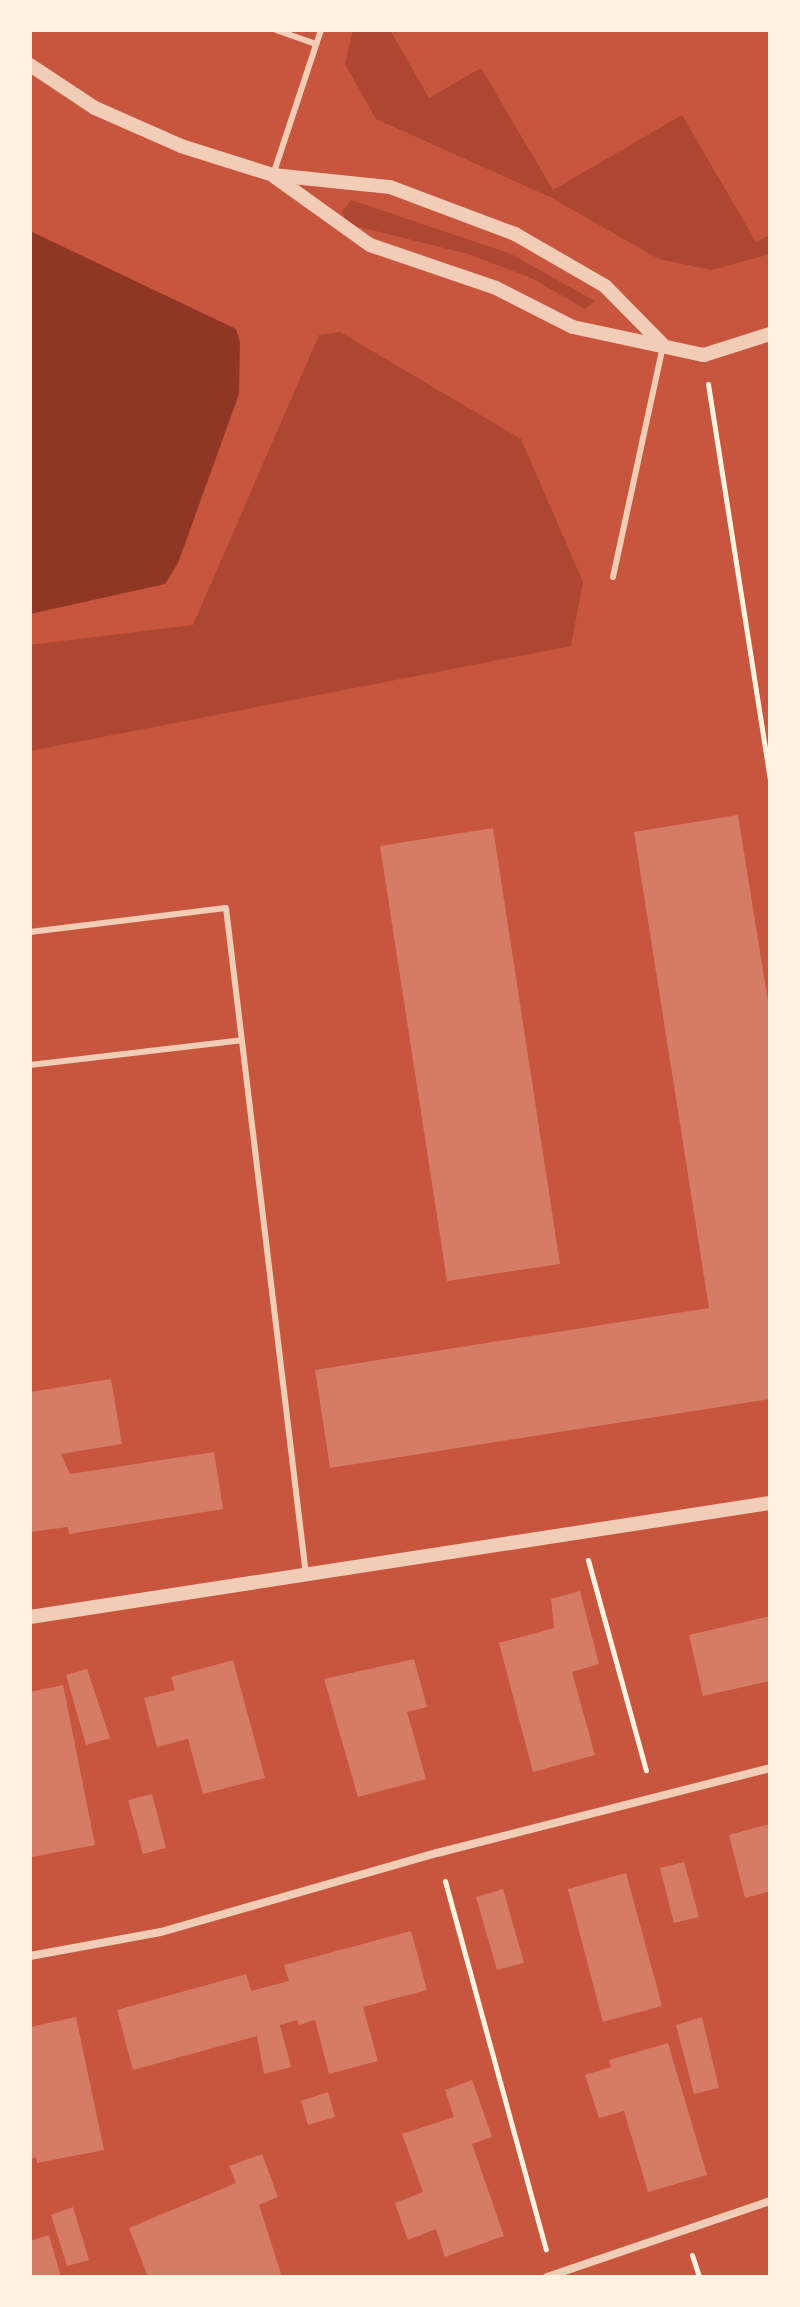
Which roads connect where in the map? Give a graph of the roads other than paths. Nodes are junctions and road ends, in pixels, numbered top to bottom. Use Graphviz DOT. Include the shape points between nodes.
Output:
graph roads {
  1 [pos="276,30"];
  2 [pos="321,30"];
  3 [pos="316,44"];
  4 [pos="30,65"];
  5 [pos="273,175"];
  6 [pos="770,334"];
  7 [pos="663,345"];
  8 [pos="613,577"];
  9 [pos="30,932"];
  10 [pos="242,1040"];
  11 [pos="30,1065"];
  12 [pos="770,1503"];
  13 [pos="306,1575"];
  14 [pos="30,1617"];
  15 [pos="770,1768"];
  16 [pos="30,1956"];
  17 [pos="770,2201"];
  18 [pos="550,2276"];
  1 -- 3 [label="lane"];
  2 -- 3 [label="lane"];
  3 -- 5 [label="lane"];
  4 -- 5 [label="street" via="95,108 181,146"];
  5 -- 7 [label="street" via="370,245 496,288 573,327"];
  5 -- 7 [label="street" via="390,187 515,234 605,286"];
  6 -- 7 [label="street" via="704,355"];
  7 -- 8 [label="lane"];
  9 -- 10 [label="lane" via="226,908"];
  10 -- 11 [label="lane"];
  10 -- 13 [label="lane"];
  12 -- 13 [label="street"];
  13 -- 14 [label="street"];
  15 -- 16 [label="street" via="437,1853 161,1932"];
  17 -- 18 [label="street"];
}
